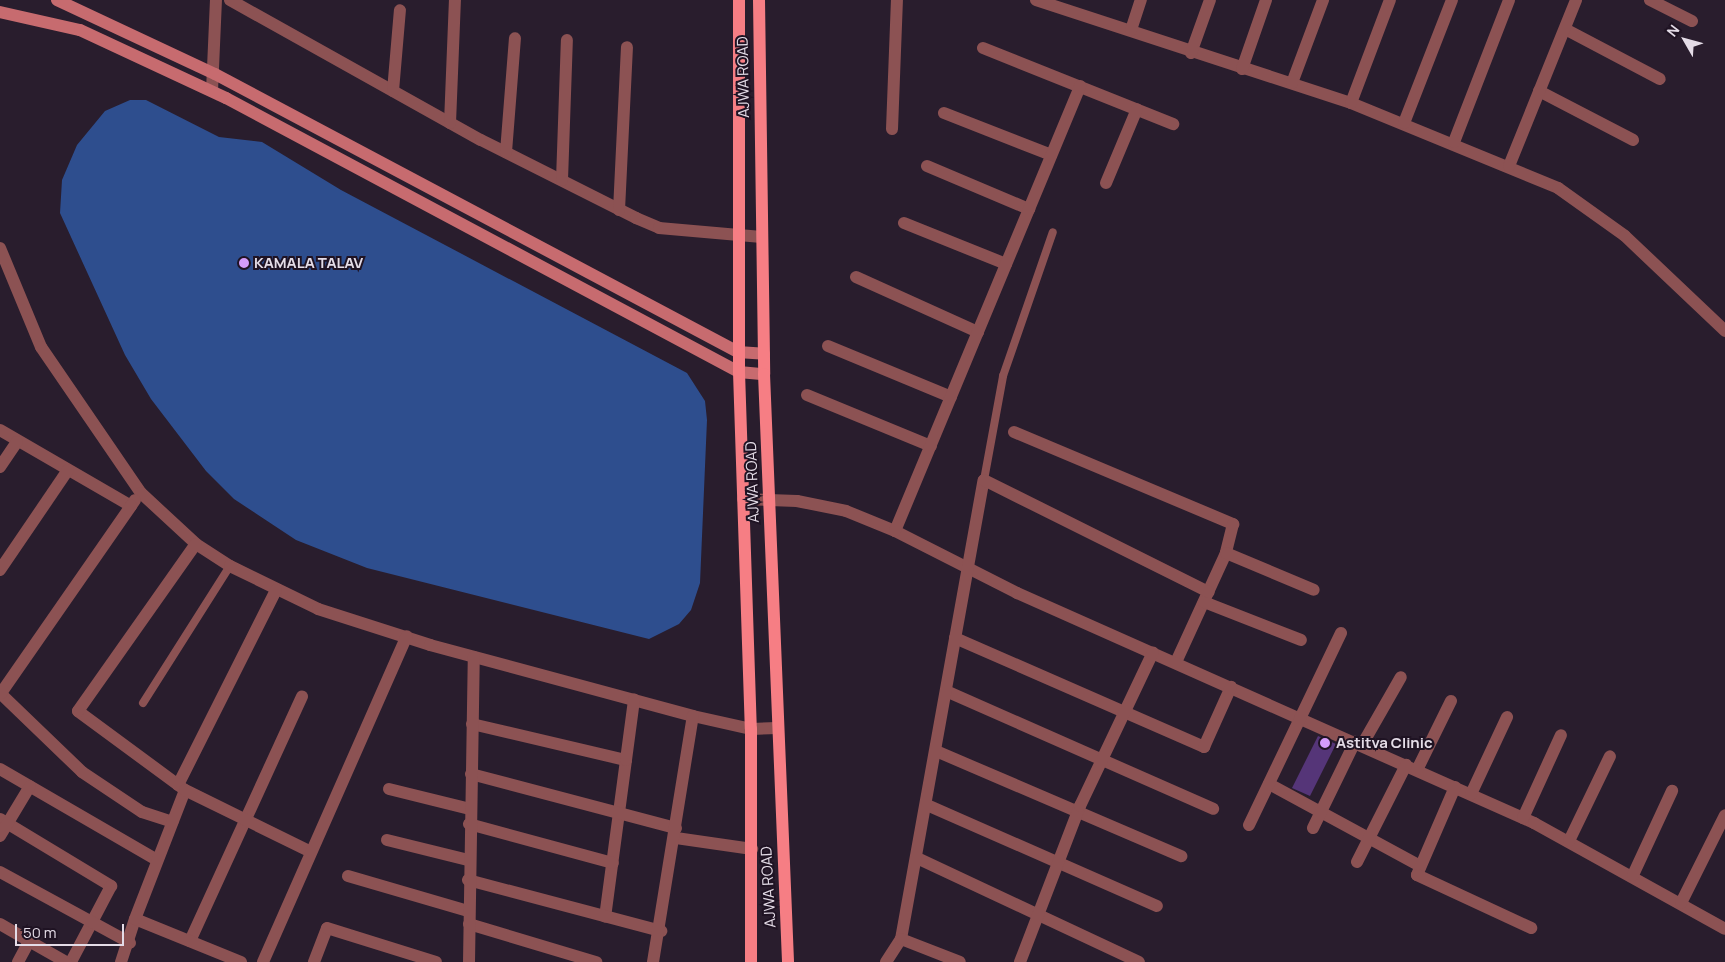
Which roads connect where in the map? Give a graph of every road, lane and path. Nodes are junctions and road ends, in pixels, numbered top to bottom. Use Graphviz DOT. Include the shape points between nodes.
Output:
graph roads {
  1 [pos="57,0"];
  2 [pos="216,0"];
  3 [pos="230,0"];
  4 [pos="455,0"];
  5 [pos="739,0"];
  6 [pos="758,0"];
  7 [pos="897,0"];
  8 [pos="1036,0"];
  9 [pos="1141,0"];
  10 [pos="1210,0"];
  11 [pos="1266,0"];
  12 [pos="1323,0"];
  13 [pos="1390,0"];
  14 [pos="1452,0"];
  15 [pos="1509,0"];
  16 [pos="1576,0"];
  17 [pos="1650,0"];
  18 [pos="400,10"];
  19 [pos="0,12"];
  20 [pos="1692,21"];
  21 [pos="1564,28"];
  22 [pos="1131,30"];
  23 [pos="515,38"];
  24 [pos="567,40"];
  25 [pos="627,46"];
  26 [pos="983,48"];
  27 [pos="1190,53"];
  28 [pos="1242,69"];
  29 [pos="215,74"];
  30 [pos="1660,79"];
  31 [pos="1292,83"];
  32 [pos="1080,86"];
  33 [pos="212,91"];
  34 [pos="393,91"];
  35 [pos="1540,91"];
  36 [pos="1351,103"];
  37 [pos="1137,109"];
  38 [pos="944,113"];
  39 [pos="450,123"];
  40 [pos="1404,123"];
  41 [pos="1173,124"];
  42 [pos="892,129"];
  43 [pos="1633,140"];
  44 [pos="1454,142"];
  45 [pos="506,152"];
  46 [pos="1051,156"];
  47 [pos="927,166"];
  48 [pos="1509,166"];
  49 [pos="562,180"];
  50 [pos="1106,183"];
  51 [pos="1029,209"];
  52 [pos="619,210"];
  53 [pos="904,223"];
  54 [pos="1053,232"];
  55 [pos="740,237"];
  56 [pos="762,237"];
  57 [pos="0,248"];
  58 [pos="1006,264"];
  59 [pos="856,276"];
  60 [pos="1725,331"];
  61 [pos="978,332"];
  62 [pos="828,346"];
  63 [pos="738,352"];
  64 [pos="764,354"];
  65 [pos="739,372"];
  66 [pos="764,374"];
  67 [pos="807,395"];
  68 [pos="951,397"];
  69 [pos="0,430"];
  70 [pos="1014,432"];
  71 [pos="17,442"];
  72 [pos="930,446"];
  73 [pos="0,467"];
  74 [pos="68,470"];
  75 [pos="984,480"];
  76 [pos="141,493"];
  77 [pos="743,499"];
  78 [pos="769,499"];
  79 [pos="131,506"];
  80 [pos="896,531"];
  81 [pos="196,544"];
  82 [pos="1226,553"];
  83 [pos="230,566"];
  84 [pos="966,569"];
  85 [pos="0,570"];
  86 [pos="276,590"];
  87 [pos="1314,590"];
  88 [pos="1206,597"];
  89 [pos="1341,633"];
  90 [pos="406,636"];
  91 [pos="955,638"];
  92 [pos="1301,640"];
  93 [pos="1153,652"];
  94 [pos="474,657"];
  95 [pos="1176,662"];
  96 [pos="1401,677"];
  97 [pos="1232,687"];
  98 [pos="946,691"];
  99 [pos="0,693"];
  100 [pos="302,696"];
  101 [pos="634,700"];
  102 [pos="1451,701"];
  103 [pos="143,703"];
  104 [pos="1126,710"];
  105 [pos="693,716"];
  106 [pos="1301,717"];
  107 [pos="1507,717"];
  108 [pos="472,724"];
  109 [pos="777,728"];
  110 [pos="751,729"];
  111 [pos="1561,735"];
  112 [pos="1359,743"];
  113 [pos="936,751"];
  114 [pos="1610,756"];
  115 [pos="1103,757"];
  116 [pos="626,760"];
  117 [pos="1412,767"];
  118 [pos="0,769"];
  119 [pos="471,774"];
  120 [pos="1270,784"];
  121 [pos="30,786"];
  122 [pos="182,787"];
  123 [pos="1455,787"];
  124 [pos="389,789"];
  125 [pos="1672,791"];
  126 [pos="1471,794"];
  127 [pos="927,804"];
  128 [pos="470,809"];
  129 [pos="1214,809"];
  130 [pos="1322,810"];
  131 [pos="1078,811"];
  132 [pos="1725,814"];
  133 [pos="620,816"];
  134 [pos="1523,818"];
  135 [pos="4,821"];
  136 [pos="243,821"];
  137 [pos="172,822"];
  138 [pos="470,824"];
  139 [pos="1249,825"];
  140 [pos="1313,828"];
  141 [pos="676,833"];
  142 [pos="0,836"];
  143 [pos="1369,839"];
  144 [pos="386,840"];
  145 [pos="1569,841"];
  146 [pos="752,849"];
  147 [pos="310,852"];
  148 [pos="1181,856"];
  149 [pos="917,858"];
  150 [pos="155,859"];
  151 [pos="468,860"];
  152 [pos="1357,862"];
  153 [pos="613,863"];
  154 [pos="1056,863"];
  155 [pos="1420,866"];
  156 [pos="0,872"];
  157 [pos="1633,875"];
  158 [pos="348,876"];
  159 [pos="468,880"];
  160 [pos="1681,903"];
  161 [pos="1156,906"];
  162 [pos="468,910"];
  163 [pos="1037,912"];
  164 [pos="605,916"];
  165 [pos="135,920"];
  166 [pos="92,923"];
  167 [pos="0,924"];
  168 [pos="468,924"];
  169 [pos="1531,928"];
  170 [pos="1725,929"];
  171 [pos="661,931"];
  172 [pos="900,939"];
  173 [pos="29,941"];
  174 [pos="190,941"];
  175 [pos="130,943"];
  176 [pos="222,958"];
  177 [pos="18,962"];
  178 [pos="66,962"];
  179 [pos="71,962"];
  180 [pos="122,962"];
  181 [pos="241,962"];
  182 [pos="263,962"];
  183 [pos="314,962"];
  184 [pos="436,962"];
  185 [pos="469,962"];
  186 [pos="596,962"];
  187 [pos="653,962"];
  188 [pos="751,962"];
  189 [pos="788,962"];
  190 [pos="886,962"];
  191 [pos="960,962"];
  192 [pos="1020,962"];
  193 [pos="1139,962"];
  1 -- 29 [label="street"];
  2 -- 29 [label="street"];
  3 -- 34 [label="street"];
  4 -- 39 [label="street"];
  5 -- 55 [label="main road, AJWA ROAD"];
  6 -- 56 [label="main road, AJWA ROAD"];
  7 -- 42 [label="street"];
  8 -- 22 [label="street"];
  9 -- 22 [label="street"];
  10 -- 27 [label="street"];
  11 -- 28 [label="street"];
  12 -- 31 [label="street"];
  13 -- 36 [label="street"];
  14 -- 40 [label="street"];
  15 -- 44 [label="street"];
  16 -- 21 [label="street"];
  17 -- 20 [label="street"];
  18 -- 34 [label="street"];
  19 -- 33 [label="street" via="80,30"];
  21 -- 30 [label="street"];
  21 -- 35 [label="street"];
  22 -- 27 [label="street"];
  23 -- 45 [label="street"];
  24 -- 49 [label="street"];
  25 -- 52 [label="street"];
  26 -- 32 [label="street"];
  27 -- 28 [label="street"];
  28 -- 31 [label="street"];
  29 -- 33 [label="street"];
  29 -- 63 [label="street"];
  31 -- 36 [label="street"];
  32 -- 37 [label="street"];
  32 -- 46 [label="street"];
  33 -- 65 [label="street"];
  34 -- 39 [label="street"];
  35 -- 43 [label="street"];
  35 -- 48 [label="street"];
  36 -- 40 [label="street"];
  37 -- 41 [label="street"];
  37 -- 50 [label="street"];
  38 -- 46 [label="street"];
  39 -- 45 [label="street"];
  40 -- 44 [label="street"];
  44 -- 48 [label="street"];
  45 -- 49 [label="street"];
  46 -- 51 [label="street"];
  47 -- 51 [label="street"];
  48 -- 60 [label="street" via="1558,188 1593,211"];
  49 -- 52 [label="street"];
  51 -- 58 [label="street"];
  52 -- 55 [label="street" via="659,228"];
  53 -- 58 [label="street"];
  54 -- 75 [label="lane" via="1003,376"];
  55 -- 56 [label="street"];
  55 -- 63 [label="main road, AJWA ROAD"];
  56 -- 64 [label="main road, AJWA ROAD"];
  57 -- 76 [label="street" via="42,347"];
  58 -- 61 [label="street"];
  59 -- 61 [label="street"];
  61 -- 68 [label="street"];
  62 -- 68 [label="street"];
  63 -- 64 [label="street"];
  63 -- 65 [label="main road, AJWA ROAD"];
  64 -- 66 [label="main road, AJWA ROAD"];
  65 -- 66 [label="street"];
  65 -- 77 [label="main road, AJWA ROAD"];
  66 -- 78 [label="main road, AJWA ROAD"];
  67 -- 72 [label="street"];
  68 -- 72 [label="street"];
  69 -- 71 [label="street"];
  70 -- 82 [label="street" via="1229,519 1233,534"];
  71 -- 73 [label="street"];
  71 -- 74 [label="street"];
  72 -- 80 [label="street"];
  74 -- 79 [label="street"];
  74 -- 85 [label="street"];
  75 -- 84 [label="street"];
  75 -- 88 [label="street"];
  76 -- 79 [label="street"];
  76 -- 81 [label="street"];
  77 -- 78 [label="street"];
  77 -- 110 [label="main road, AJWA ROAD"];
  78 -- 80 [label="street" via="846,511"];
  78 -- 109 [label="main road, AJWA ROAD"];
  79 -- 99 [label="street"];
  80 -- 84 [label="street"];
  81 -- 83 [label="street"];
  81 -- 122 [label="street" via="78,711"];
  82 -- 87 [label="street"];
  82 -- 88 [label="street"];
  83 -- 86 [label="street"];
  83 -- 103 [label="lane"];
  84 -- 91 [label="street"];
  84 -- 93 [label="street"];
  86 -- 90 [label="street" via="318,609"];
  86 -- 122 [label="street"];
  88 -- 92 [label="street"];
  88 -- 95 [label="street"];
  89 -- 106 [label="street"];
  90 -- 94 [label="street"];
  90 -- 147 [label="street"];
  91 -- 98 [label="street"];
  91 -- 104 [label="street"];
  93 -- 95 [label="street"];
  93 -- 104 [label="street"];
  94 -- 101 [label="street"];
  94 -- 108 [label="street"];
  95 -- 97 [label="street"];
  96 -- 112 [label="street"];
  97 -- 104 [label="street" via="1204,747"];
  97 -- 106 [label="street"];
  98 -- 113 [label="street"];
  98 -- 115 [label="street"];
  99 -- 137 [label="street" via="82,772 142,812"];
  100 -- 136 [label="street"];
  101 -- 105 [label="street"];
  101 -- 116 [label="street"];
  102 -- 117 [label="street"];
  104 -- 115 [label="street"];
  105 -- 110 [label="street"];
  105 -- 141 [label="street"];
  106 -- 112 [label="street"];
  106 -- 120 [label="street"];
  107 -- 126 [label="street"];
  108 -- 116 [label="street"];
  108 -- 119 [label="street"];
  109 -- 110 [label="street"];
  109 -- 189 [label="main road, AJWA ROAD"];
  110 -- 146 [label="main road, AJWA ROAD"];
  111 -- 134 [label="street"];
  112 -- 117 [label="street"];
  112 -- 130 [label="street"];
  113 -- 127 [label="street"];
  113 -- 131 [label="street"];
  114 -- 145 [label="street"];
  115 -- 129 [label="street"];
  115 -- 131 [label="street"];
  116 -- 133 [label="street"];
  117 -- 123 [label="street"];
  117 -- 143 [label="street"];
  118 -- 121 [label="street"];
  119 -- 128 [label="street"];
  119 -- 133 [label="street"];
  120 -- 130 [label="street"];
  120 -- 139 [label="street"];
  121 -- 135 [label="street"];
  121 -- 150 [label="street"];
  122 -- 136 [label="street"];
  122 -- 137 [label="street"];
  123 -- 126 [label="street"];
  123 -- 155 [label="street"];
  124 -- 128 [label="street"];
  125 -- 157 [label="street"];
  126 -- 134 [label="street"];
  127 -- 149 [label="street"];
  127 -- 154 [label="street"];
  128 -- 138 [label="street"];
  130 -- 140 [label="street"];
  130 -- 143 [label="street"];
  131 -- 148 [label="street"];
  131 -- 154 [label="street"];
  132 -- 160 [label="street"];
  133 -- 141 [label="street"];
  133 -- 153 [label="street"];
  134 -- 145 [label="street"];
  135 -- 142 [label="street"];
  135 -- 166 [label="street" via="111,886"];
  136 -- 147 [label="street"];
  136 -- 174 [label="street"];
  137 -- 150 [label="street"];
  138 -- 151 [label="street"];
  138 -- 153 [label="street"];
  141 -- 146 [label="street"];
  141 -- 171 [label="street"];
  143 -- 152 [label="street"];
  143 -- 155 [label="street"];
  144 -- 151 [label="street"];
  145 -- 157 [label="street"];
  146 -- 188 [label="main road, AJWA ROAD"];
  147 -- 182 [label="street"];
  149 -- 163 [label="street"];
  149 -- 172 [label="street"];
  150 -- 165 [label="street"];
  151 -- 159 [label="street"];
  153 -- 164 [label="street"];
  154 -- 161 [label="street"];
  154 -- 163 [label="street"];
  155 -- 169 [label="street" via="1417,875 1423,880"];
  156 -- 166 [label="street"];
  157 -- 160 [label="street"];
  158 -- 162 [label="street"];
  159 -- 162 [label="street"];
  159 -- 164 [label="street"];
  160 -- 170 [label="street"];
  162 -- 168 [label="street"];
  163 -- 192 [label="street"];
  163 -- 193 [label="street"];
  164 -- 171 [label="street"];
  165 -- 174 [label="street"];
  165 -- 175 [label="street"];
  166 -- 175 [label="street"];
  166 -- 179 [label="street"];
  167 -- 173 [label="street"];
  168 -- 185 [label="street"];
  168 -- 186 [label="street"];
  171 -- 187 [label="street"];
  172 -- 190 [label="street"];
  172 -- 191 [label="street"];
  173 -- 177 [label="street"];
  173 -- 178 [label="street"];
  174 -- 176 [label="street"];
  175 -- 180 [label="street"];
  176 -- 181 [label="street"];
  183 -- 184 [label="street" via="326,928"];
}
